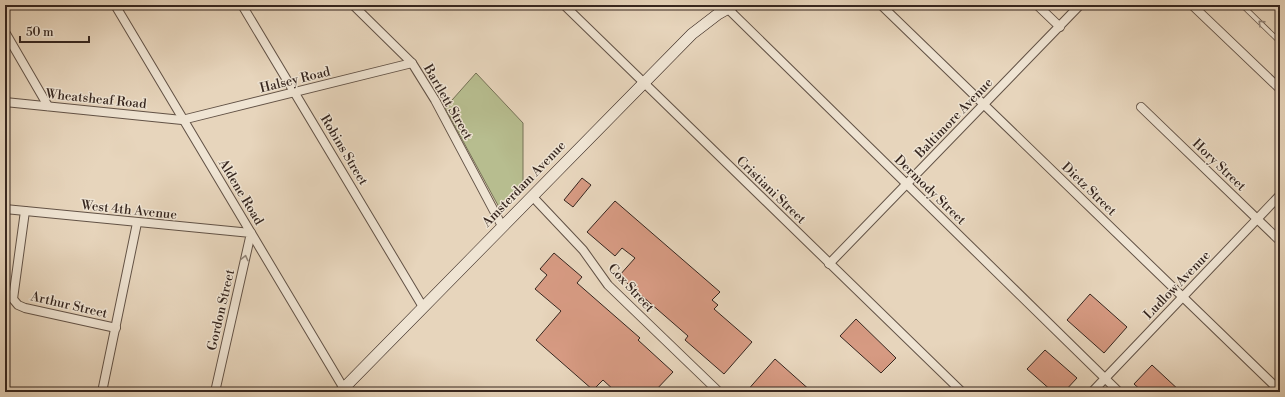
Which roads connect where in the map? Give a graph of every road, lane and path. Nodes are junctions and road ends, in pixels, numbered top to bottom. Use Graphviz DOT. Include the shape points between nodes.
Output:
graph roads {
  1 [pos="115,5"];
  2 [pos="242,5"];
  3 [pos="353,5"];
  4 [pos="564,5"];
  5 [pos="881,5"];
  6 [pos="1038,5"];
  7 [pos="1080,5"];
  8 [pos="1192,5"];
  9 [pos="1242,5"];
  10 [pos="1275,5"];
  11 [pos="728,6"];
  12 [pos="1280,10"];
  13 [pos="1060,26"];
  14 [pos="5,32"];
  15 [pos="1280,42"];
  16 [pos="412,63"];
  17 [pos="644,83"];
  18 [pos="1280,89"];
  19 [pos="295,92"];
  20 [pos="5,102"];
  21 [pos="984,104"];
  22 [pos="48,106"];
  23 [pos="1141,107"];
  24 [pos="184,120"];
  25 [pos="907,184"];
  26 [pos="1280,195"];
  27 [pos="532,196"];
  28 [pos="5,209"];
  29 [pos="25,211"];
  30 [pos="1257,219"];
  31 [pos="137,223"];
  32 [pos="502,226"];
  33 [pos="251,234"];
  34 [pos="1280,241"];
  35 [pos="829,264"];
  36 [pos="1183,297"];
  37 [pos="423,307"];
  38 [pos="116,328"];
  39 [pos="1105,378"];
  40 [pos="343,391"];
  41 [pos="1280,391"];
  42 [pos="102,392"];
  43 [pos="215,392"];
  44 [pos="719,392"];
  45 [pos="962,392"];
  46 [pos="1092,392"];
  47 [pos="1119,392"];
  1 -- 24 [label="street, Aldene Road"];
  2 -- 19 [label="street, Robins Street"];
  3 -- 16 [label="street, Bartlett Street"];
  4 -- 17 [label="street, Cristiani Street"];
  5 -- 21 [label="street, Dietz Street"];
  6 -- 13 [label="street"];
  7 -- 13 [label="street, Baltimore Avenue"];
  8 -- 18 [label="street"];
  15 -- 9 [label="lane, one-way"];
  10 -- 12 [label="lane"];
  11 -- 17 [label="main road, Amsterdam Avenue" via="692,34"];
  11 -- 25 [label="street, Dermody Street"];
  13 -- 21 [label="street, Baltimore Avenue"];
  14 -- 22 [label="street"];
  16 -- 19 [label="street, Halsey Road"];
  16 -- 32 [label="street, Bartlett Street" via="446,119"];
  17 -- 27 [label="main road, Amsterdam Avenue"];
  17 -- 35 [label="street, Cristiani Street"];
  19 -- 24 [label="street, Halsey Road"];
  19 -- 37 [label="street, Robins Street"];
  20 -- 22 [label="street, Wheatsheaf Road"];
  21 -- 25 [label="street, Baltimore Avenue"];
  21 -- 36 [label="street, Dietz Street"];
  22 -- 24 [label="street, Wheatsheaf Road"];
  23 -- 30 [label="street, Hory Street"];
  24 -- 33 [label="street, Aldene Road"];
  25 -- 35 [label="street, Baltimore Avenue"];
  25 -- 39 [label="street, Dermody Street"];
  26 -- 30 [label="street, Ludlow Avenue"];
  27 -- 32 [label="main road, Amsterdam Avenue"];
  27 -- 44 [label="street, Cox Street" via="584,250 608,285"];
  28 -- 29 [label="street, West 4th Avenue"];
  29 -- 31 [label="street, West 4th Avenue"];
  29 -- 38 [label="street, Arthur Street" via="13,299 25,308"];
  30 -- 34 [label="street, Hory Street"];
  30 -- 36 [label="street, Ludlow Avenue"];
  31 -- 33 [label="street, West 4th Avenue"];
  31 -- 38 [label="street"];
  32 -- 37 [label="main road, Amsterdam Avenue"];
  33 -- 40 [label="street, Aldene Road"];
  43 -- 33 [label="street, Gordon Street, one-way"];
  35 -- 45 [label="street, Cristiani Street"];
  36 -- 39 [label="street, Ludlow Avenue"];
  36 -- 41 [label="street, Dietz Street"];
  37 -- 40 [label="main road, Amsterdam Avenue"];
  38 -- 42 [label="street"];
  39 -- 46 [label="street, Ludlow Avenue"];
  39 -- 47 [label="street, Dermody Street"];
}
